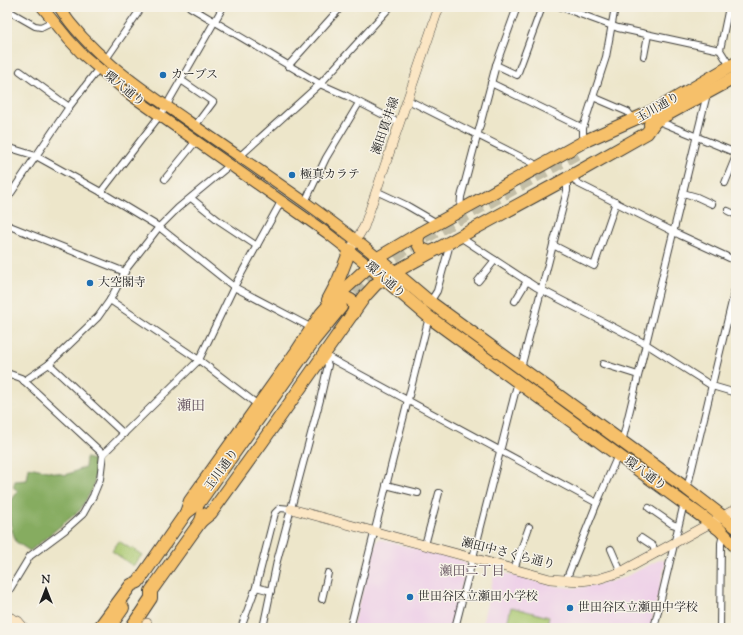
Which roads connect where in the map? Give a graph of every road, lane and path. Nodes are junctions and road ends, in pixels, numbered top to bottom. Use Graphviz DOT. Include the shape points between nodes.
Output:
graph roads {
  1 [pos="42,7"];
  2 [pos="59,7"];
  3 [pos="142,7"];
  4 [pos="190,7"];
  5 [pos="223,7"];
  6 [pos="341,7"];
  7 [pos="390,7"];
  8 [pos="439,7"];
  9 [pos="517,7"];
  10 [pos="542,7"];
  11 [pos="561,7"];
  12 [pos="615,7"];
  13 [pos="729,7"];
  14 [pos="7,10"];
  15 [pos="53,22"];
  16 [pos="214,23"];
  17 [pos="612,25"];
  18 [pos="648,34"];
  19 [pos="720,50"];
  20 [pos="644,56"];
  21 [pos="106,59"];
  22 [pos="288,66"];
  23 [pos="496,66"];
  24 [pos="99,68"];
  25 [pos="734,68"];
  26 [pos="20,71"];
  27 [pos="181,80"];
  28 [pos="491,83"];
  29 [pos="320,84"];
  30 [pos="707,92"];
  31 [pos="593,97"];
  32 [pos="408,100"];
  33 [pos="359,102"];
  34 [pos="69,106"];
  35 [pos="167,106"];
  36 [pos="656,115"];
  37 [pos="160,116"];
  38 [pos="633,120"];
  39 [pos="399,123"];
  40 [pos="195,126"];
  41 [pos="583,128"];
  42 [pos="477,136"];
  43 [pos="697,138"];
  44 [pos="585,141"];
  45 [pos="196,142"];
  46 [pos="7,146"];
  47 [pos="736,154"];
  48 [pos="36,156"];
  49 [pos="239,157"];
  50 [pos="581,157"];
  51 [pos="230,165"];
  52 [pos="536,168"];
  53 [pos="568,178"];
  54 [pos="165,179"];
  55 [pos="725,183"];
  56 [pos="376,191"];
  57 [pos="100,192"];
  58 [pos="683,193"];
  59 [pos="191,198"];
  60 [pos="7,199"];
  61 [pos="282,200"];
  62 [pos="305,202"];
  63 [pos="616,202"];
  64 [pos="712,204"];
  65 [pos="460,210"];
  66 [pos="728,211"];
  67 [pos="736,215"];
  68 [pos="438,223"];
  69 [pos="7,225"];
  70 [pos="159,227"];
  71 [pos="673,231"];
  72 [pos="420,233"];
  73 [pos="455,240"];
  74 [pos="353,245"];
  75 [pos="553,245"];
  76 [pos="257,246"];
  77 [pos="432,252"];
  78 [pos="495,260"];
  79 [pos="736,261"];
  80 [pos="373,262"];
  81 [pos="412,263"];
  82 [pos="125,272"];
  83 [pos="393,273"];
  84 [pos="383,279"];
  85 [pos="478,281"];
  86 [pos="527,281"];
  87 [pos="736,285"];
  88 [pos="234,287"];
  89 [pos="412,288"];
  90 [pos="542,290"];
  91 [pos="110,300"];
  92 [pos="515,301"];
  93 [pos="430,302"];
  94 [pos="344,308"];
  95 [pos="322,314"];
  96 [pos="429,317"];
  97 [pos="312,328"];
  98 [pos="646,344"];
  99 [pos="324,355"];
  100 [pos="199,360"];
  101 [pos="49,364"];
  102 [pos="604,364"];
  103 [pos="521,368"];
  104 [pos="7,373"];
  105 [pos="638,375"];
  106 [pos="24,381"];
  107 [pos="518,382"];
  108 [pos="712,386"];
  109 [pos="736,393"];
  110 [pos="408,400"];
  111 [pos="258,405"];
  112 [pos="124,434"];
  113 [pos="622,442"];
  114 [pos="501,451"];
  115 [pos="103,454"];
  116 [pos="618,455"];
  117 [pos="386,485"];
  118 [pos="687,489"];
  119 [pos="418,493"];
  120 [pos="439,493"];
  121 [pos="597,503"];
  122 [pos="684,503"];
  123 [pos="649,508"];
  124 [pos="291,509"];
  125 [pos="736,509"];
  126 [pos="186,513"];
  127 [pos="722,516"];
  128 [pos="201,521"];
  129 [pos="710,523"];
  130 [pos="678,526"];
  131 [pos="529,527"];
  132 [pos="736,527"];
  133 [pos="374,532"];
  134 [pos="723,534"];
  135 [pos="641,538"];
  136 [pos="674,544"];
  137 [pos="425,545"];
  138 [pos="736,547"];
  139 [pos="611,548"];
  140 [pos="656,554"];
  141 [pos="473,558"];
  142 [pos="514,569"];
  143 [pos="621,572"];
  144 [pos="328,573"];
  145 [pos="566,580"];
  146 [pos="138,582"];
  147 [pos="256,587"];
  148 [pos="151,591"];
  149 [pos="271,591"];
  150 [pos="7,594"];
  151 [pos="322,599"];
  152 [pos="7,616"];
  153 [pos="146,623"];
  154 [pos="24,628"];
  155 [pos="99,628"];
  156 [pos="109,628"];
  157 [pos="122,628"];
  158 [pos="131,628"];
  159 [pos="241,628"];
  160 [pos="262,628"];
  161 [pos="350,628"];
  162 [pos="455,628"];
  163 [pos="654,628"];
  164 [pos="720,628"];
  1 -- 15 [label="main road, 環八通り"];
  2 -- 21 [label="main road, 環八通り" via="76,30"];
  3 -- 21 [label="street"];
  4 -- 16 [label="street"];
  5 -- 16 [label="street"];
  6 -- 22 [label="street"];
  7 -- 29 [label="street"];
  8 -- 32 [label="street, 瀬田貫井線"];
  8 -- 39 [label="street"];
  9 -- 23 [label="street"];
  10 -- 23 [label="street" via="517,75"];
  11 -- 17 [label="street"];
  12 -- 17 [label="street"];
  13 -- 19 [label="street"];
  14 -- 15 [label="street" via="34,26 41,27"];
  15 -- 24 [label="main road, 環八通り" via="82,54"];
  16 -- 22 [label="street"];
  16 -- 27 [label="street"];
  17 -- 18 [label="street"];
  17 -- 31 [label="street" via="606,57"];
  18 -- 19 [label="street"];
  18 -- 20 [label="street"];
  19 -- 25 [label="street"];
  21 -- 35 [label="main road, 環八通り" via="122,74"];
  22 -- 29 [label="street"];
  23 -- 28 [label="street"];
  24 -- 34 [label="street"];
  24 -- 37 [label="main road, 環八通り"];
  25 -- 30 [label="highway, 玉川通り"];
  25 -- 36 [label="highway, 玉川通り"];
  26 -- 34 [label="street"];
  27 -- 35 [label="street"];
  27 -- 40 [label="street" via="213,102"];
  28 -- 41 [label="street"];
  28 -- 42 [label="street"];
  29 -- 33 [label="street"];
  29 -- 49 [label="street"];
  30 -- 36 [label="highway, 玉川通り"];
  30 -- 43 [label="street"];
  31 -- 38 [label="street" via="628,112"];
  31 -- 41 [label="street"];
  32 -- 39 [label="street, 瀬田貫井線"];
  32 -- 42 [label="street"];
  33 -- 39 [label="street"];
  33 -- 62 [label="street" via="326,158"];
  34 -- 48 [label="street"];
  35 -- 37 [label="street"];
  35 -- 40 [label="main road, 環八通り"];
  36 -- 38 [label="highway"];
  36 -- 43 [label="street"];
  36 -- 50 [label="highway, 玉川通り"];
  36 -- 53 [label="highway" via="647,132"];
  37 -- 45 [label="main road, 環八通り"];
  37 -- 57 [label="street"];
  38 -- 44 [label="highway"];
  39 -- 56 [label="street, 瀬田貫井線"];
  40 -- 49 [label="main road, 環八通り"];
  41 -- 44 [label="street"];
  42 -- 52 [label="street" via="533,163"];
  42 -- 65 [label="street"];
  43 -- 47 [label="street"];
  43 -- 58 [label="street"];
  44 -- 52 [label="highway"];
  45 -- 51 [label="main road, 環八通り"];
  45 -- 54 [label="street"];
  46 -- 48 [label="street"];
  47 -- 55 [label="street"];
  48 -- 57 [label="street"];
  48 -- 60 [label="street"];
  49 -- 62 [label="main road, 環八通り"];
  51 -- 59 [label="street"];
  51 -- 61 [label="main road, 環八通り"];
  52 -- 65 [label="highway"];
  53 -- 63 [label="street"];
  53 -- 73 [label="highway"];
  53 -- 75 [label="street"];
  56 -- 68 [label="street"];
  56 -- 74 [label="street, 瀬田貫井線" via="364,227"];
  57 -- 70 [label="street"];
  58 -- 64 [label="street"];
  58 -- 71 [label="street"];
  59 -- 70 [label="street"];
  59 -- 76 [label="street"];
  61 -- 74 [label="main road, 環八通り"];
  61 -- 76 [label="street"];
  62 -- 74 [label="main road, 環八通り"];
  63 -- 71 [label="street"];
  63 -- 75 [label="street" via="594,266"];
  65 -- 68 [label="highway"];
  66 -- 67 [label="street"];
  68 -- 72 [label="highway"];
  69 -- 82 [label="street"];
  70 -- 82 [label="street"];
  70 -- 88 [label="street"];
  71 -- 79 [label="street"];
  71 -- 98 [label="street"];
  72 -- 77 [label="highway" via="418,246"];
  72 -- 80 [label="highway"];
  73 -- 77 [label="highway"];
  73 -- 78 [label="street"];
  73 -- 93 [label="street" via="437,292"];
  74 -- 80 [label="main road, 環八通り"];
  74 -- 95 [label="highway"];
  75 -- 90 [label="street"];
  76 -- 88 [label="street"];
  77 -- 81 [label="highway"];
  78 -- 85 [label="street"];
  78 -- 86 [label="street"];
  80 -- 83 [label="highway, 環八通り"];
  80 -- 84 [label="highway, 環八通り"];
  80 -- 94 [label="highway"];
  81 -- 83 [label="highway"];
  81 -- 89 [label="highway" via="408,275"];
  82 -- 91 [label="street"];
  83 -- 84 [label="highway"];
  83 -- 89 [label="highway, 環八通り"];
  84 -- 94 [label="highway" via="365,296"];
  84 -- 96 [label="highway, 環八通り"];
  86 -- 90 [label="street"];
  86 -- 92 [label="street"];
  87 -- 108 [label="street"];
  88 -- 97 [label="street"];
  88 -- 100 [label="street"];
  89 -- 93 [label="highway, 環八通り"];
  90 -- 98 [label="street"];
  90 -- 103 [label="street"];
  91 -- 100 [label="street"];
  91 -- 101 [label="street" via="98,317"];
  93 -- 103 [label="highway, 環八通り"];
  94 -- 95 [label="highway"];
  94 -- 99 [label="highway"];
  94 -- 126 [label="highway, 玉川通り" via="314,340 198,504"];
  94 -- 128 [label="highway, 玉川通り" via="337,324 204,509"];
  95 -- 97 [label="highway"];
  96 -- 107 [label="highway, 環八通り"];
  96 -- 110 [label="street"];
  97 -- 111 [label="highway"];
  98 -- 105 [label="street"];
  98 -- 108 [label="street"];
  99 -- 110 [label="street"];
  99 -- 124 [label="street" via="328,365"];
  99 -- 128 [label="highway" via="211,513"];
  100 -- 111 [label="street"];
  100 -- 112 [label="street"];
  101 -- 106 [label="street"];
  101 -- 112 [label="street"];
  102 -- 105 [label="street"];
  103 -- 113 [label="highway, 環八通り"];
  104 -- 106 [label="street"];
  105 -- 113 [label="street"];
  106 -- 115 [label="street"];
  107 -- 114 [label="street"];
  107 -- 116 [label="highway, 環八通り"];
  108 -- 109 [label="street"];
  108 -- 118 [label="street"];
  110 -- 114 [label="street"];
  110 -- 117 [label="street"];
  111 -- 126 [label="highway" via="190,501"];
  112 -- 115 [label="street"];
  113 -- 118 [label="highway, 環八通り"];
  114 -- 121 [label="street"];
  114 -- 141 [label="street"];
  115 -- 150 [label="street" via="100,479 83,514 30,556"];
  116 -- 121 [label="street"];
  116 -- 122 [label="highway, 環八通り"];
  117 -- 119 [label="street"];
  117 -- 133 [label="street"];
  118 -- 127 [label="highway, 環八通り"];
  120 -- 137 [label="street"];
  121 -- 145 [label="street"];
  122 -- 129 [label="highway, 環八通り"];
  122 -- 130 [label="street"];
  123 -- 130 [label="street"];
  124 -- 133 [label="street, 瀬田中さくら通り"];
  124 -- 147 [label="street" via="280,508 275,513"];
  124 -- 149 [label="street"];
  125 -- 127 [label="street, 瀬田中さくら通り"];
  126 -- 146 [label="highway, 玉川通り"];
  127 -- 129 [label="street, 瀬田中さくら通り"];
  127 -- 132 [label="highway, 環八通り"];
  128 -- 148 [label="highway, 玉川通り"];
  129 -- 134 [label="highway, 環八通り"];
  129 -- 136 [label="street, 瀬田中さくら通り"];
  130 -- 136 [label="street"];
  131 -- 142 [label="street"];
  133 -- 137 [label="street, 瀬田中さくら通り"];
  133 -- 161 [label="street"];
  134 -- 138 [label="highway, 環八通り"];
  134 -- 164 [label="street"];
  135 -- 140 [label="street" via="652,546"];
  136 -- 140 [label="street, 瀬田中さくら通り"];
  136 -- 163 [label="street"];
  137 -- 141 [label="street, 瀬田中さくら通り"];
  139 -- 143 [label="street"];
  140 -- 143 [label="street, 瀬田中さくら通り"];
  141 -- 142 [label="street, 瀬田中さくら通り"];
  141 -- 162 [label="street"];
  142 -- 145 [label="street, 瀬田中さくら通り" via="550,579"];
  143 -- 145 [label="street, 瀬田中さくら通り" via="598,579"];
  144 -- 151 [label="street"];
  146 -- 155 [label="highway, 玉川通り" via="132,585"];
  146 -- 156 [label="highway" via="136,590"];
  147 -- 149 [label="street"];
  147 -- 159 [label="street"];
  148 -- 153 [label="highway, 玉川通り"];
  148 -- 157 [label="highway" via="146,594"];
  149 -- 160 [label="street"];
  152 -- 154 [label="street" via="18,621"];
  153 -- 158 [label="highway, 玉川通り"];
}
